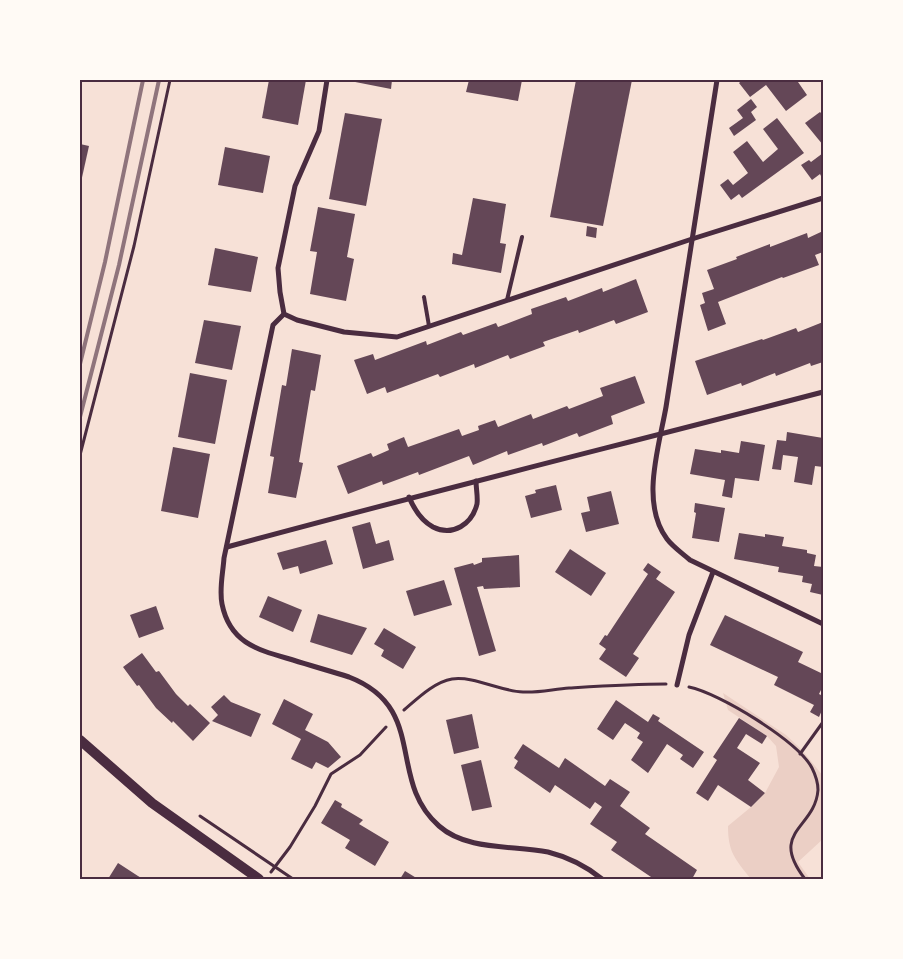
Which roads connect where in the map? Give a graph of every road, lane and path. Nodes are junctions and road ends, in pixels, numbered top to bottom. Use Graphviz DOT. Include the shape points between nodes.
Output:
graph roads {
  1 [pos="170,80"];
  2 [pos="327,80"];
  3 [pos="717,80"];
  4 [pos="823,198"];
  5 [pos="522,237"];
  6 [pos="692,239"];
  7 [pos="424,297"];
  8 [pos="507,300"];
  9 [pos="284,314"];
  10 [pos="429,326"];
  11 [pos="823,392"];
  12 [pos="660,434"];
  13 [pos="80,455"];
  14 [pos="476,481"];
  15 [pos="409,497"];
  16 [pos="226,548"];
  17 [pos="713,572"];
  18 [pos="823,624"];
  19 [pos="677,685"];
  20 [pos="396,716"];
  21 [pos="823,722"];
  22 [pos="80,740"];
  23 [pos="800,754"];
  24 [pos="196,813"];
  25 [pos="274,866"];
  26 [pos="259,879"];
  27 [pos="292,879"];
  28 [pos="602,879"];
  29 [pos="805,879"];
  1 -- 13 [label="path" via="134,246"];
  2 -- 9 [label="street" via="319,131 295,186 278,268"];
  3 -- 6 [label="street"];
  4 -- 6 [label="street"];
  5 -- 8 [label="lane"];
  6 -- 8 [label="street"];
  6 -- 12 [label="street"];
  7 -- 10 [label="lane"];
  8 -- 10 [label="street"];
  9 -- 10 [label="street" via="344,332 388,336"];
  9 -- 16 [label="street" via="273,325"];
  11 -- 12 [label="street"];
  12 -- 14 [label="street"];
  12 -- 17 [label="street" via="653,498 660,527 690,560"];
  14 -- 15 [label="street"];
  14 -- 15 [label="street" via="477,502 468,523 460,528 445,530 433,527 423,520"];
  15 -- 16 [label="street"];
  16 -- 20 [label="street" via="222,602 227,622 239,637 260,651 362,681 388,703"];
  17 -- 18 [label="street"];
  17 -- 19 [label="street" via="689,635"];
  19 -- 20 [label="path" via="616,684 524,692 462,678 452,679 432,688"];
  19 -- 23 [label="path" via="726,701 767,727"];
  20 -- 25 [label="path" via="360,755 331,774 290,847"];
  20 -- 28 [label="street" via="416,797 440,827 453,836 480,844 562,856 580,863"];
  21 -- 23 [label="path"];
  22 -- 26 [label="main road" via="152,803"];
  23 -- 29 [label="path" via="812,768 818,788 812,809 792,839 792,860"];
  24 -- 25 [label="path"];
  25 -- 27 [label="path"];
}
